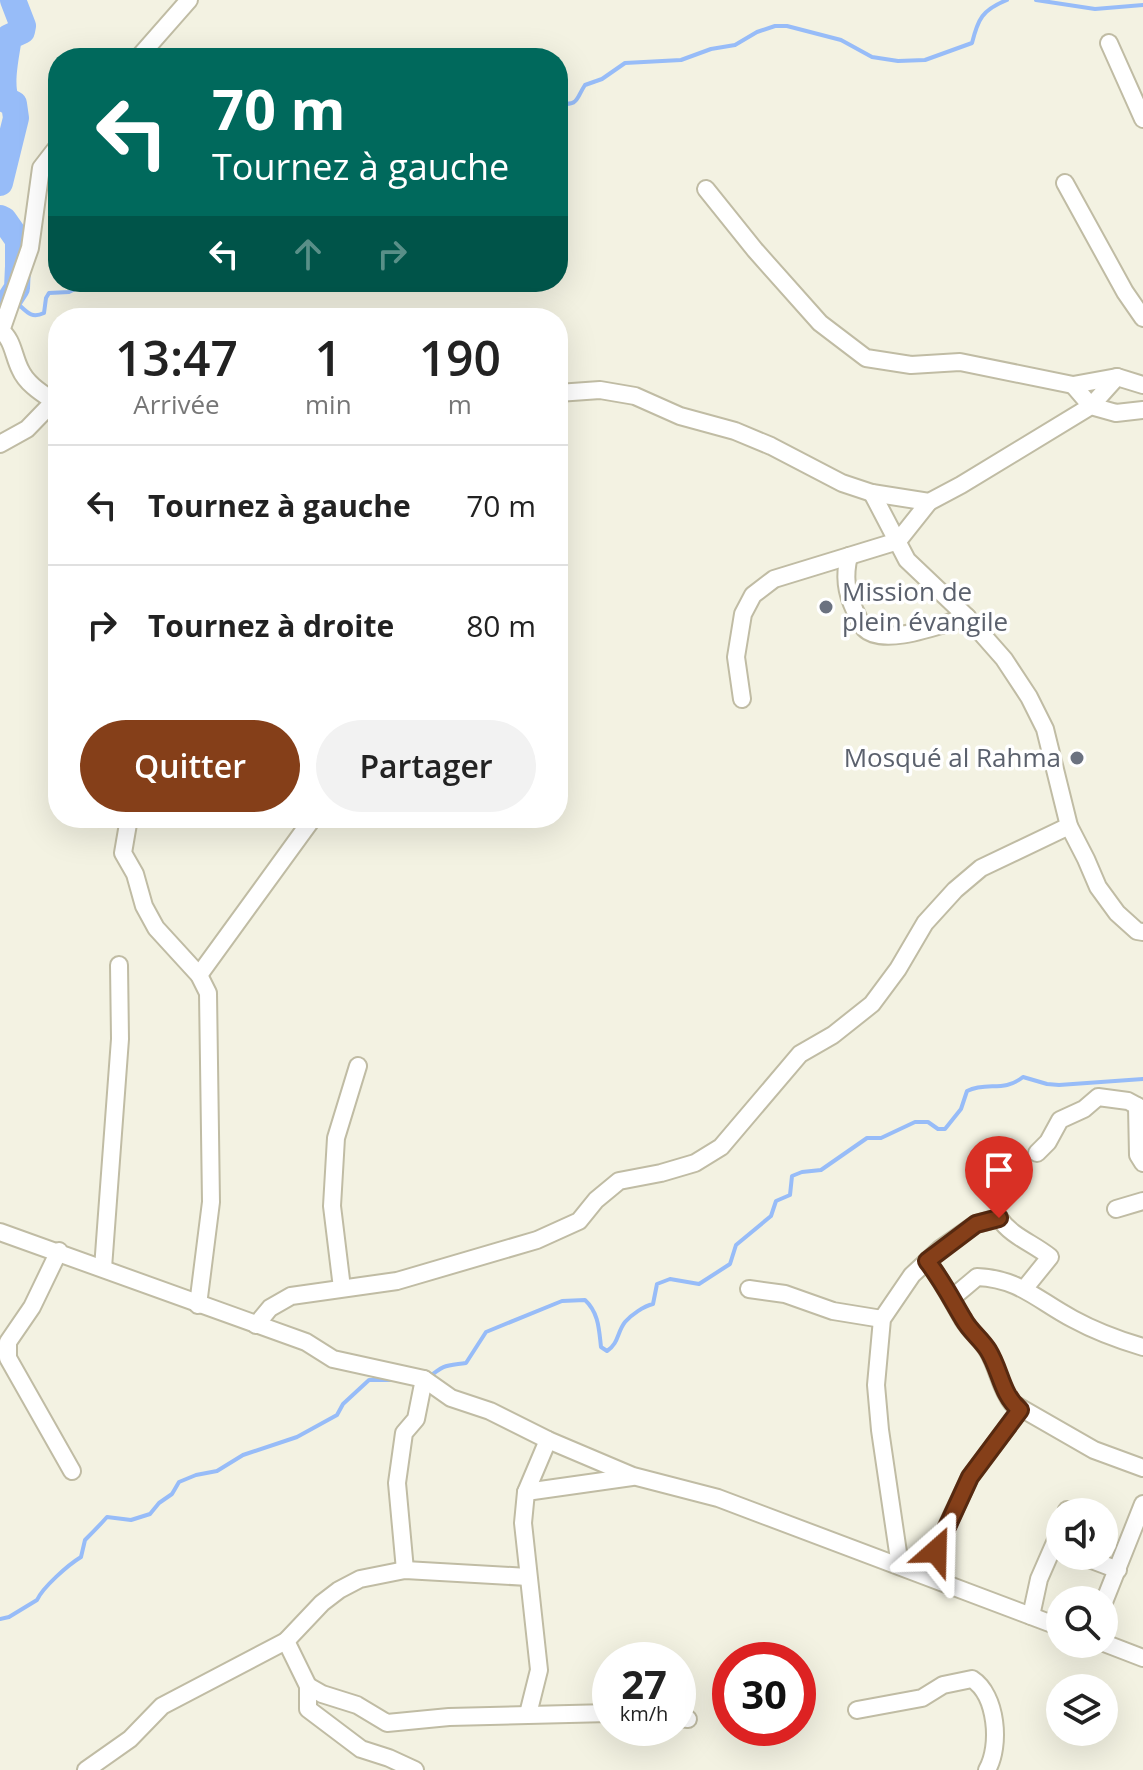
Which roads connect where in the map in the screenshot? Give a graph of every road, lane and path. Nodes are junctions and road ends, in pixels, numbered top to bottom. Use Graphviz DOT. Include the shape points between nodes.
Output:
graph roads {
  1 [pos="189,0"];
  2 [pos="1109,43"];
  3 [pos="147,48"];
  4 [pos="1143,119"];
  5 [pos="48,159"];
  6 [pos="1065,183"];
  7 [pos="706,189"];
  8 [pos="1143,318"];
  9 [pos="1,330"];
  10 [pos="1117,377"];
  11 [pos="1073,385"];
  12 [pos="1143,385"];
  13 [pos="568,392"];
  14 [pos="48,394"];
  15 [pos="48,406"];
  16 [pos="1091,406"];
  17 [pos="1143,410"];
  18 [pos="0,444"];
  19 [pos="872,493"];
  20 [pos="929,502"];
  21 [pos="898,541"];
  22 [pos="849,556"];
  23 [pos="967,617"];
  24 [pos="742,699"];
  25 [pos="1069,826"];
  26 [pos="127,828"];
  27 [pos="306,828"];
  28 [pos="1143,932"];
  29 [pos="119,965"];
  30 [pos="199,975"];
  31 [pos="358,1066"];
  32 [pos="1140,1108"];
  33 [pos="1037,1153"];
  34 [pos="1143,1163"];
  35 [pos="1143,1201"];
  36 [pos="1116,1209"];
  37 [pos="0,1232"];
  38 [pos="59,1251"];
  39 [pos="927,1261"];
  40 [pos="103,1268"];
  41 [pos="342,1288"];
  42 [pos="1025,1288"];
  43 [pos="749,1289"];
  44 [pos="952,1298"];
  45 [pos="198,1305"];
  46 [pos="882,1319"];
  47 [pos="256,1325"];
  48 [pos="1143,1347"];
  49 [pos="424,1379"];
  50 [pos="1020,1410"];
  51 [pos="548,1440"];
  52 [pos="1143,1468"];
  53 [pos="72,1471"];
  54 [pos="633,1476"];
  55 [pos="526,1492"];
  56 [pos="1143,1504"];
  57 [pos="1046,1565"];
  58 [pos="900,1566"];
  59 [pos="405,1570"];
  60 [pos="1118,1570"];
  61 [pos="924,1575"];
  62 [pos="528,1577"];
  63 [pos="1111,1586"];
  64 [pos="1031,1616"];
  65 [pos="1046,1622"];
  66 [pos="286,1641"];
  67 [pos="1118,1648"];
  68 [pos="1143,1658"];
  69 [pos="308,1686"];
  70 [pos="857,1710"];
  71 [pos="528,1714"];
  72 [pos="592,1714"];
  73 [pos="86,1770"];
  74 [pos="415,1770"];
  75 [pos="987,1770"];
  1 -- 3 [label="street"];
  2 -- 4 [label="street"];
  5 -- 9 [label="street" via="41,168 30,248"];
  6 -- 8 [label="street"];
  7 -- 11 [label="street" via="820,323 866,358 911,365 960,362"];
  9 -- 14 [label="street" via="26,380"];
  10 -- 11 [label="street"];
  10 -- 12 [label="street"];
  10 -- 16 [label="street"];
  11 -- 16 [label="street"];
  13 -- 19 [label="street" via="600,390 635,396 680,416 735,431"];
  15 -- 18 [label="street" via="27,429"];
  16 -- 17 [label="street" via="1116,413"];
  16 -- 20 [label="street"];
  19 -- 20 [label="street"];
  19 -- 21 [label="street"];
  20 -- 21 [label="street"];
  21 -- 22 [label="street"];
  21 -- 23 [label="street" via="907,560"];
  22 -- 23 [label="street" via="845,574 851,602 863,627 877,636"];
  22 -- 24 [label="street" via="774,579 753,595 743,614 736,657"];
  23 -- 25 [label="street" via="1004,659 1045,729"];
  25 -- 28 [label="street" via="1098,887 1117,913"];
  25 -- 41 [label="street" via="981,868 955,890 925,923 872,1004 800,1054 721,1147 695,1163 619,1181 579,1221 537,1240 397,1281"];
  26 -- 30 [label="street" via="123,853 144,906 156,928"];
  27 -- 30 [label="street"];
  29 -- 40 [label="street" via="120,1039"];
  30 -- 45 [label="street" via="208,993 211,1202"];
  31 -- 41 [label="street" via="336,1138 332,1206"];
  32 -- 33 [label="street" via="1098,1097 1060,1120"];
  32 -- 34 [label="street" via="1138,1155"];
  35 -- 36 [label="street"];
  37 -- 38 [label="street"];
  38 -- 40 [label="street"];
  38 -- 53 [label="street" via="7,1350"];
  39 -- 42 [label="street" via="976,1224 999,1218 1009,1233 1050,1257"];
  39 -- 44 [label="street"];
  39 -- 46 [label="street"];
  40 -- 45 [label="street"];
  41 -- 47 [label="street" via="291,1296 270,1308"];
  42 -- 44 [label="street" via="977,1277"];
  42 -- 48 [label="street" via="1076,1321"];
  43 -- 46 [label="street"];
  44 -- 50 [label="street" via="993,1359 1005,1395"];
  45 -- 47 [label="street"];
  46 -- 58 [label="street" via="876,1385"];
  47 -- 49 [label="street" via="306,1342 333,1359"];
  49 -- 51 [label="street" via="451,1398"];
  49 -- 59 [label="street" via="416,1419 404,1433 397,1483"];
  50 -- 52 [label="street" via="1094,1450"];
  50 -- 61 [label="street" via="970,1477"];
  51 -- 54 [label="street"];
  51 -- 55 [label="street"];
  54 -- 55 [label="street"];
  54 -- 58 [label="street" via="718,1498"];
  55 -- 62 [label="street"];
  56 -- 60 [label="street"];
  57 -- 64 [label="street"];
  58 -- 61 [label="street"];
  59 -- 62 [label="street"];
  59 -- 66 [label="street" via="360,1579 339,1590"];
  60 -- 63 [label="street"];
  61 -- 64 [label="street"];
  62 -- 71 [label="street" via="539,1670"];
  64 -- 65 [label="street"];
  66 -- 69 [label="street"];
  66 -- 73 [label="street" via="162,1706 130,1739"];
  67 -- 68 [label="street"];
  69 -- 71 [label="street" via="387,1723"];
  69 -- 74 [label="street" via="308,1709 336,1732 361,1749"];
  70 -- 75 [label="street" via="922,1698 943,1685 972,1679 988,1699 995,1732"];
  71 -- 72 [label="street"];
}
